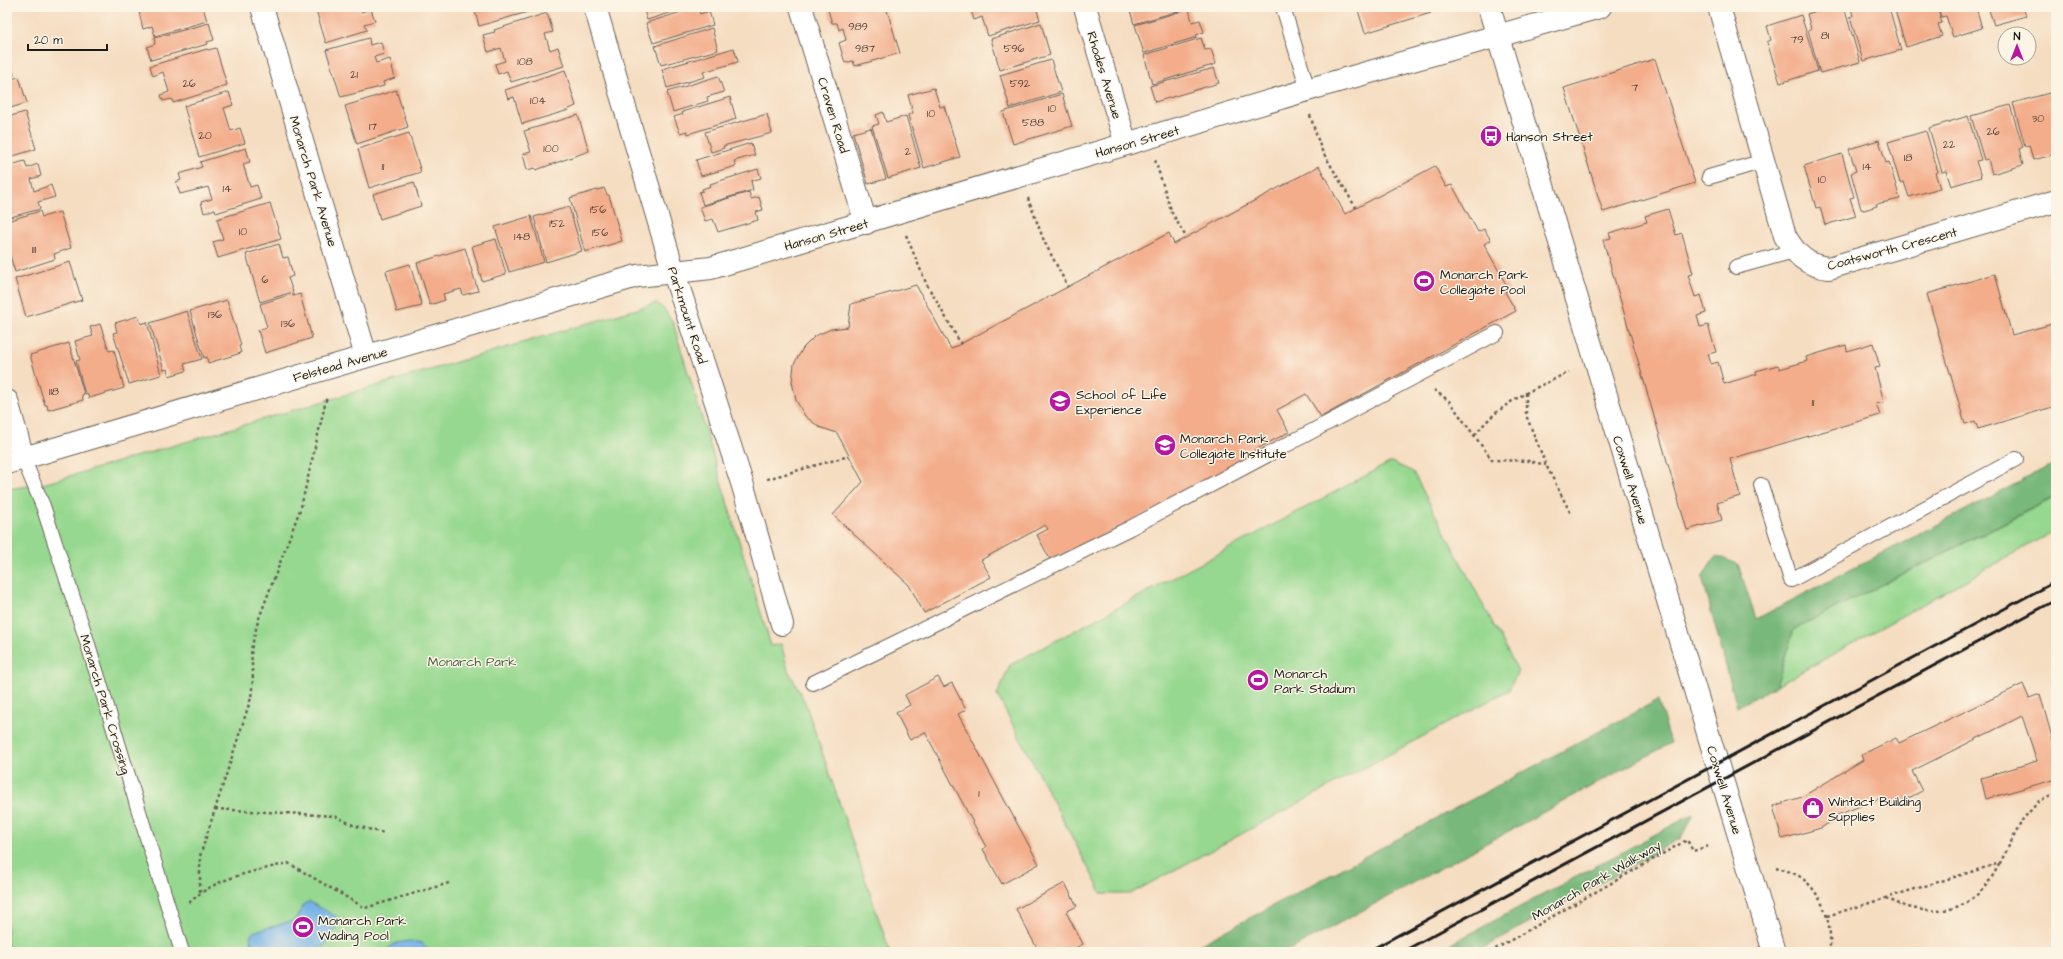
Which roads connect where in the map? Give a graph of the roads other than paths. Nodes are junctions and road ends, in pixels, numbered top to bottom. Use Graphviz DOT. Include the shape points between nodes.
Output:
graph roads {
  1 [pos="262,7"];
  2 [pos="595,7"];
  3 [pos="801,7"];
  4 [pos="1085,7"];
  5 [pos="1283,7"];
  6 [pos="1489,7"];
  7 [pos="1600,7"];
  8 [pos="1719,7"];
  9 [pos="1498,36"];
  10 [pos="1309,100"];
  11 [pos="1126,144"];
  12 [pos="1764,161"];
  13 [pos="1709,177"];
  14 [pos="2056,200"];
  15 [pos="866,223"];
  16 [pos="1794,251"];
  17 [pos="1736,267"];
  18 [pos="674,273"];
  19 [pos="1498,333"];
  20 [pos="366,356"];
  21 [pos="7,402"];
  22 [pos="2016,459"];
  23 [pos="15,461"];
  24 [pos="1761,485"];
  25 [pos="782,624"];
  26 [pos="813,683"];
  27 [pos="182,952"];
  28 [pos="1774,952"];
  1 -- 20 [label="street, Monarch Park Avenue"];
  2 -- 18 [label="street, Parkmount Road"];
  3 -- 15 [label="street, Craven Road"];
  4 -- 11 [label="street, Rhodes Avenue"];
  5 -- 10 [label="lane"];
  6 -- 9 [label="street, Coxwell Avenue"];
  7 -- 9 [label="street, Hanson Street"];
  8 -- 12 [label="street, Coatsworth Crescent"];
  9 -- 10 [label="street, Hanson Street"];
  9 -- 28 [label="street, Coxwell Avenue"];
  10 -- 11 [label="street, Hanson Street"];
  11 -- 15 [label="street, Hanson Street"];
  12 -- 13 [label="lane"];
  12 -- 16 [label="street, Coatsworth Crescent" via="1785,236"];
  14 -- 16 [label="street, Coatsworth Crescent" via="1829,268 1810,264"];
  15 -- 18 [label="street, Hanson Street" via="711,268"];
  16 -- 17 [label="lane"];
  18 -- 20 [label="street, Felstead Avenue" via="637,276"];
  18 -- 25 [label="street, Parkmount Road" via="743,486"];
  19 -- 26 [label="lane" via="1130,528"];
  20 -- 23 [label="street, Felstead Avenue"];
  21 -- 23 [label="street"];
  22 -- 24 [label="lane" via="1791,580"];
  23 -- 27 [label="lane, Monarch Park Crossing" via="43,506"];
}
